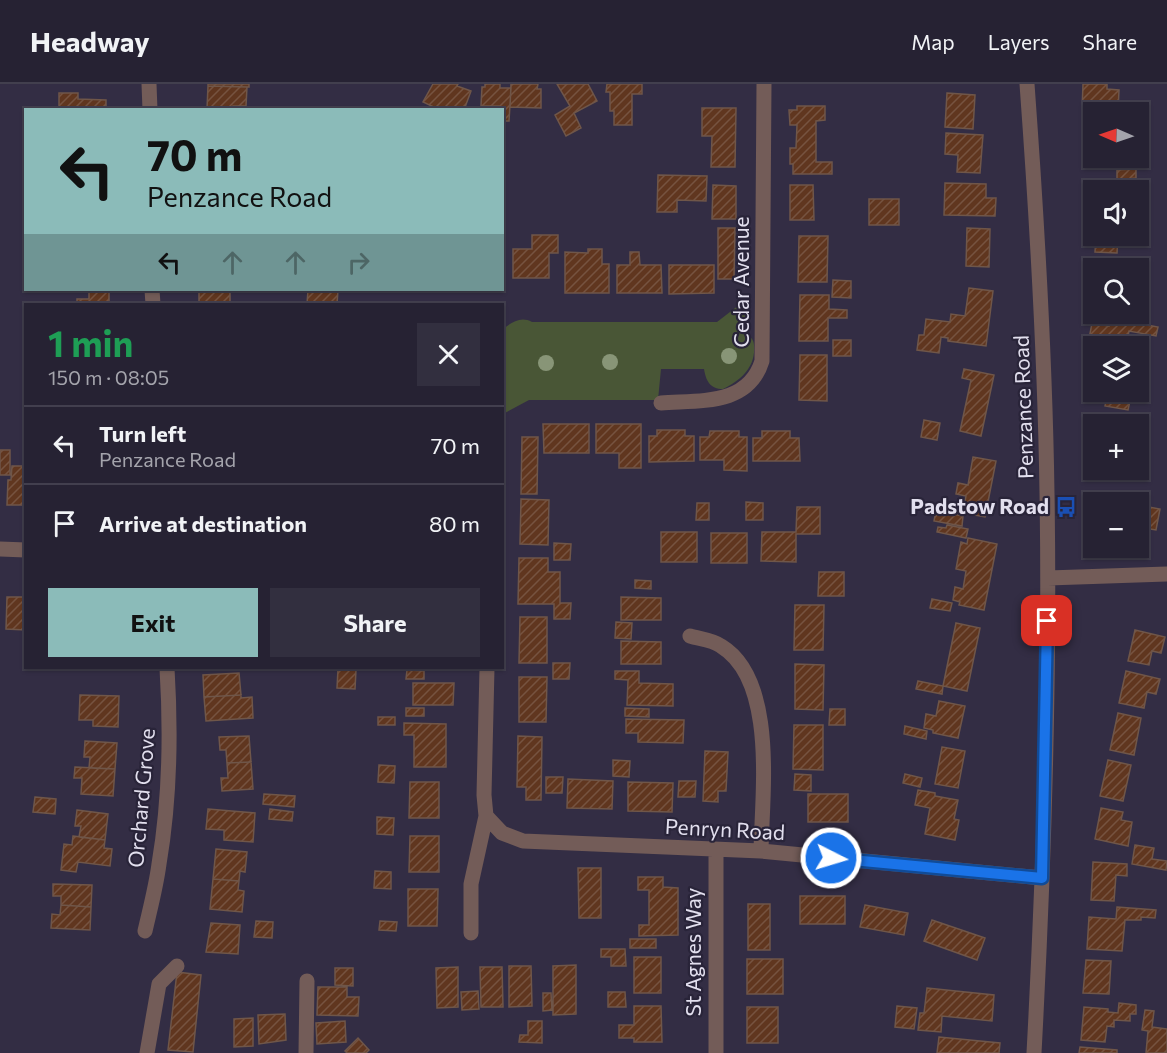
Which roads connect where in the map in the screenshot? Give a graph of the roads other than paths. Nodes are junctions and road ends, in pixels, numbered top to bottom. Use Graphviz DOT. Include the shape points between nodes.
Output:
graph roads {
  1 [pos="149,84"];
  2 [pos="764,84"];
  3 [pos="1028,84"];
  4 [pos="150,108"];
  5 [pos="661,403"];
  6 [pos="0,549"];
  7 [pos="24,550"];
  8 [pos="1167,574"];
  9 [pos="1048,578"];
  10 [pos="690,636"];
  11 [pos="167,669"];
  12 [pos="487,669"];
  13 [pos="486,816"];
  14 [pos="716,850"];
  15 [pos="761,851"];
  16 [pos="1042,878"];
  17 [pos="145,931"];
  18 [pos="471,933"];
  19 [pos="177,966"];
  20 [pos="307,981"];
  21 [pos="147,1053"];
  22 [pos="306,1053"];
  23 [pos="716,1053"];
  24 [pos="1034,1053"];
  1 -- 4 [label="street"];
  2 -- 5 [label="street, Cedar Avenue" via="762,361 742,391 720,398"];
  3 -- 9 [label="street, Penzance Road" via="1039,251"];
  6 -- 7 [label="street"];
  8 -- 9 [label="street"];
  9 -- 16 [label="street, Penzance Road"];
  10 -- 15 [label="street" via="721,645 741,665 754,689 763,733"];
  11 -- 17 [label="street, Orchard Grove" via="167,801"];
  12 -- 13 [label="street"];
  13 -- 14 [label="street, Penryn Road" via="502,833 523,841"];
  13 -- 18 [label="street" via="471,884"];
  14 -- 15 [label="street, Penryn Road"];
  14 -- 23 [label="street, St Agnes Way"];
  15 -- 16 [label="street, Penryn Road"];
  16 -- 24 [label="street, Penzance Road"];
  19 -- 21 [label="street" via="159,984"];
  20 -- 22 [label="street"];
}
